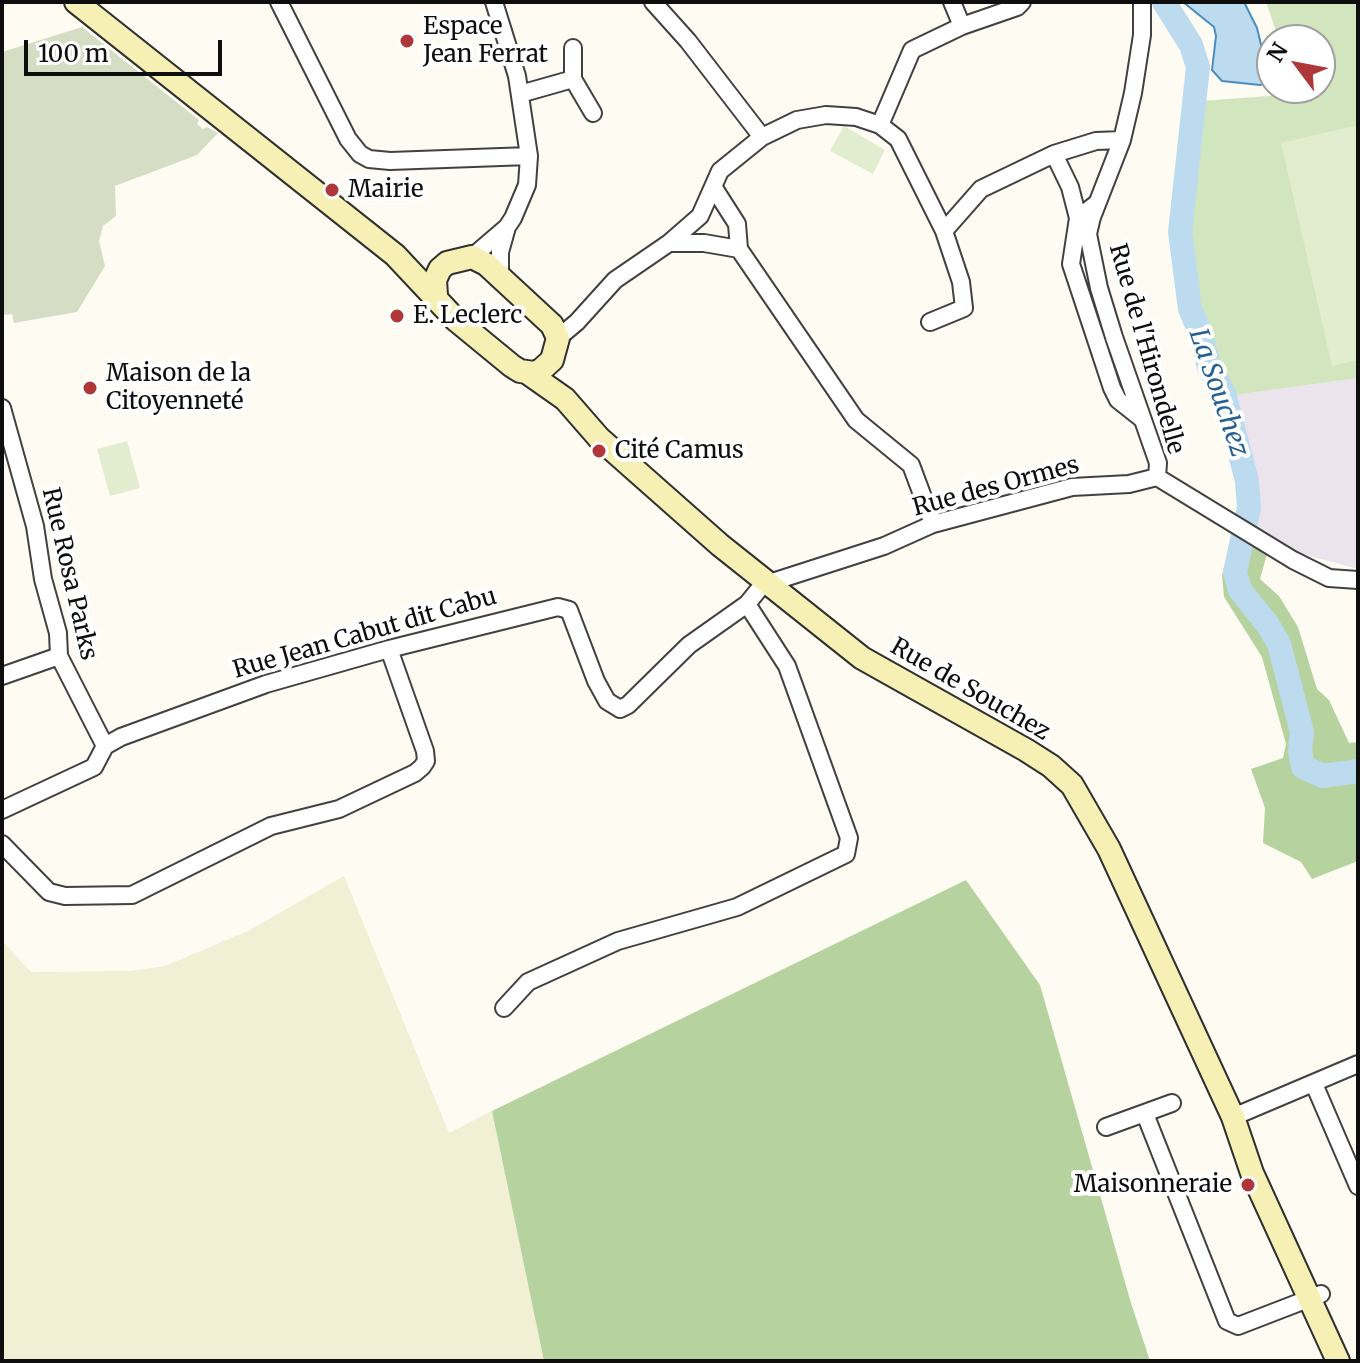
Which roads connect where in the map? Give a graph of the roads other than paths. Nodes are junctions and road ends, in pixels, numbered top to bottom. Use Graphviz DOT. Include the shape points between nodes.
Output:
graph roads {
  1 [pos="76,2"];
  2 [pos="279,2"];
  3 [pos="494,2"];
  4 [pos="653,2"];
  5 [pos="952,2"];
  6 [pos="1022,2"];
  7 [pos="1142,2"];
  8 [pos="962,26"];
  9 [pos="573,48"];
  10 [pos="573,79"];
  11 [pos="520,94"];
  12 [pos="593,113"];
  13 [pos="880,125"];
  14 [pos="762,137"];
  15 [pos="1122,140"];
  16 [pos="1054,154"];
  17 [pos="529,156"];
  18 [pos="714,188"];
  19 [pos="1097,203"];
  20 [pos="1078,218"];
  21 [pos="507,227"];
  22 [pos="944,231"];
  23 [pos="669,243"];
  24 [pos="739,249"];
  25 [pos="395,255"];
  26 [pos="472,257"];
  27 [pos="447,263"];
  28 [pos="500,277"];
  29 [pos="436,295"];
  30 [pos="930,322"];
  31 [pos="557,345"];
  32 [pos="528,373"];
  33 [pos="565,399"];
  34 [pos="2,408"];
  35 [pos="1142,419"];
  36 [pos="5,433"];
  37 [pos="1157,477"];
  38 [pos="933,524"];
  39 [pos="1358,580"];
  40 [pos="769,583"];
  41 [pos="747,604"];
  42 [pos="389,649"];
  43 [pos="59,656"];
  44 [pos="2,676"];
  45 [pos="105,746"];
  46 [pos="2,810"];
  47 [pos="2,844"];
  48 [pos="504,1008"];
  49 [pos="1358,1064"];
  50 [pos="1314,1084"];
  51 [pos="1172,1103"];
  52 [pos="1145,1114"];
  53 [pos="1233,1117"];
  54 [pos="1106,1127"];
  55 [pos="1358,1186"];
  56 [pos="1316,1297"];
  57 [pos="1338,1361"];
  58 [pos="1351,1361"];
  1 -- 25 [label="main road"];
  2 -- 17 [label="street" via="360,154 390,161"];
  3 -- 11 [label="street"];
  4 -- 14 [label="street"];
  5 -- 8 [label="street"];
  6 -- 8 [label="street"];
  7 -- 15 [label="street, Rue de l'Hirondelle" via="1138,64"];
  8 -- 13 [label="street" via="912,50"];
  9 -- 10 [label="street"];
  10 -- 11 [label="street"];
  10 -- 12 [label="street"];
  11 -- 17 [label="street"];
  13 -- 14 [label="street" via="826,115 797,120"];
  13 -- 22 [label="street" via="898,139"];
  14 -- 18 [label="street" via="720,171"];
  15 -- 16 [label="street" via="1096,141"];
  15 -- 19 [label="street, Rue de l'Hirondelle"];
  16 -- 20 [label="street"];
  16 -- 22 [label="street" via="981,189"];
  17 -- 21 [label="street" via="527,185"];
  18 -- 23 [label="street" via="700,216"];
  18 -- 24 [label="street" via="737,224"];
  19 -- 20 [label="street"];
  19 -- 35 [label="street, Rue de l'Hirondelle" via="1088,234 1099,288"];
  20 -- 35 [label="street" via="1071,264 1112,388 1118,400"];
  21 -- 26 [label="street"];
  21 -- 28 [label="street"];
  22 -- 30 [label="street" via="964,308"];
  23 -- 24 [label="street"];
  23 -- 31 [label="street" via="615,280"];
  24 -- 38 [label="street" via="856,420 911,465"];
  25 -- 27 [label="main road"];
  25 -- 29 [label="main road"];
  26 -- 27 [label="main road"];
  26 -- 28 [label="main road"];
  27 -- 29 [label="main road" via="435,280"];
  28 -- 31 [label="main road" via="552,325"];
  29 -- 32 [label="main road, Rue de Souchez" via="456,320"];
  31 -- 32 [label="main road" via="541,370"];
  31 -- 33 [label="main road"];
  32 -- 33 [label="main road, Rue de Souchez"];
  33 -- 40 [label="main road, Rue de Souchez" via="599,438"];
  34 -- 36 [label="street, Rue Rosa Parks"];
  35 -- 37 [label="street, Rue de l'Hirondelle" via="1158,463"];
  36 -- 43 [label="street, Rue Rosa Parks" via="40,547"];
  37 -- 38 [label="street, Rue des Ormes" via="1072,487"];
  37 -- 39 [label="street" via="1329,578"];
  38 -- 40 [label="street, Rue des Ormes" via="884,546"];
  40 -- 41 [label="street"];
  40 -- 53 [label="main road, Rue de Souchez" via="862,658 1026,750 1072,785 1109,849"];
  41 -- 42 [label="street, Rue Jean Cabut dit Cabu" via="689,645 620,709 607,701 596,681 569,610 558,607"];
  41 -- 48 [label="street" via="787,666 849,838 846,854 737,907 605,947 528,982"];
  42 -- 45 [label="street, Rue Jean Cabut dit Cabu" via="266,684"];
  42 -- 47 [label="street" via="426,761 339,809 271,826 132,895 49,892"];
  43 -- 44 [label="street"];
  43 -- 45 [label="street, Rue Rosa Parks"];
  45 -- 46 [label="street" via="94,767"];
  49 -- 50 [label="street"];
  50 -- 53 [label="street"];
  50 -- 55 [label="street"];
  51 -- 52 [label="street"];
  52 -- 54 [label="street"];
  52 -- 56 [label="street" via="1227,1321 1238,1326"];
  53 -- 56 [label="main road, Rue de Souchez" via="1251,1144"];
  56 -- 57 [label="main road, Rue de Souchez"];
  56 -- 58 [label="main road, Rue de Souchez"];
}
